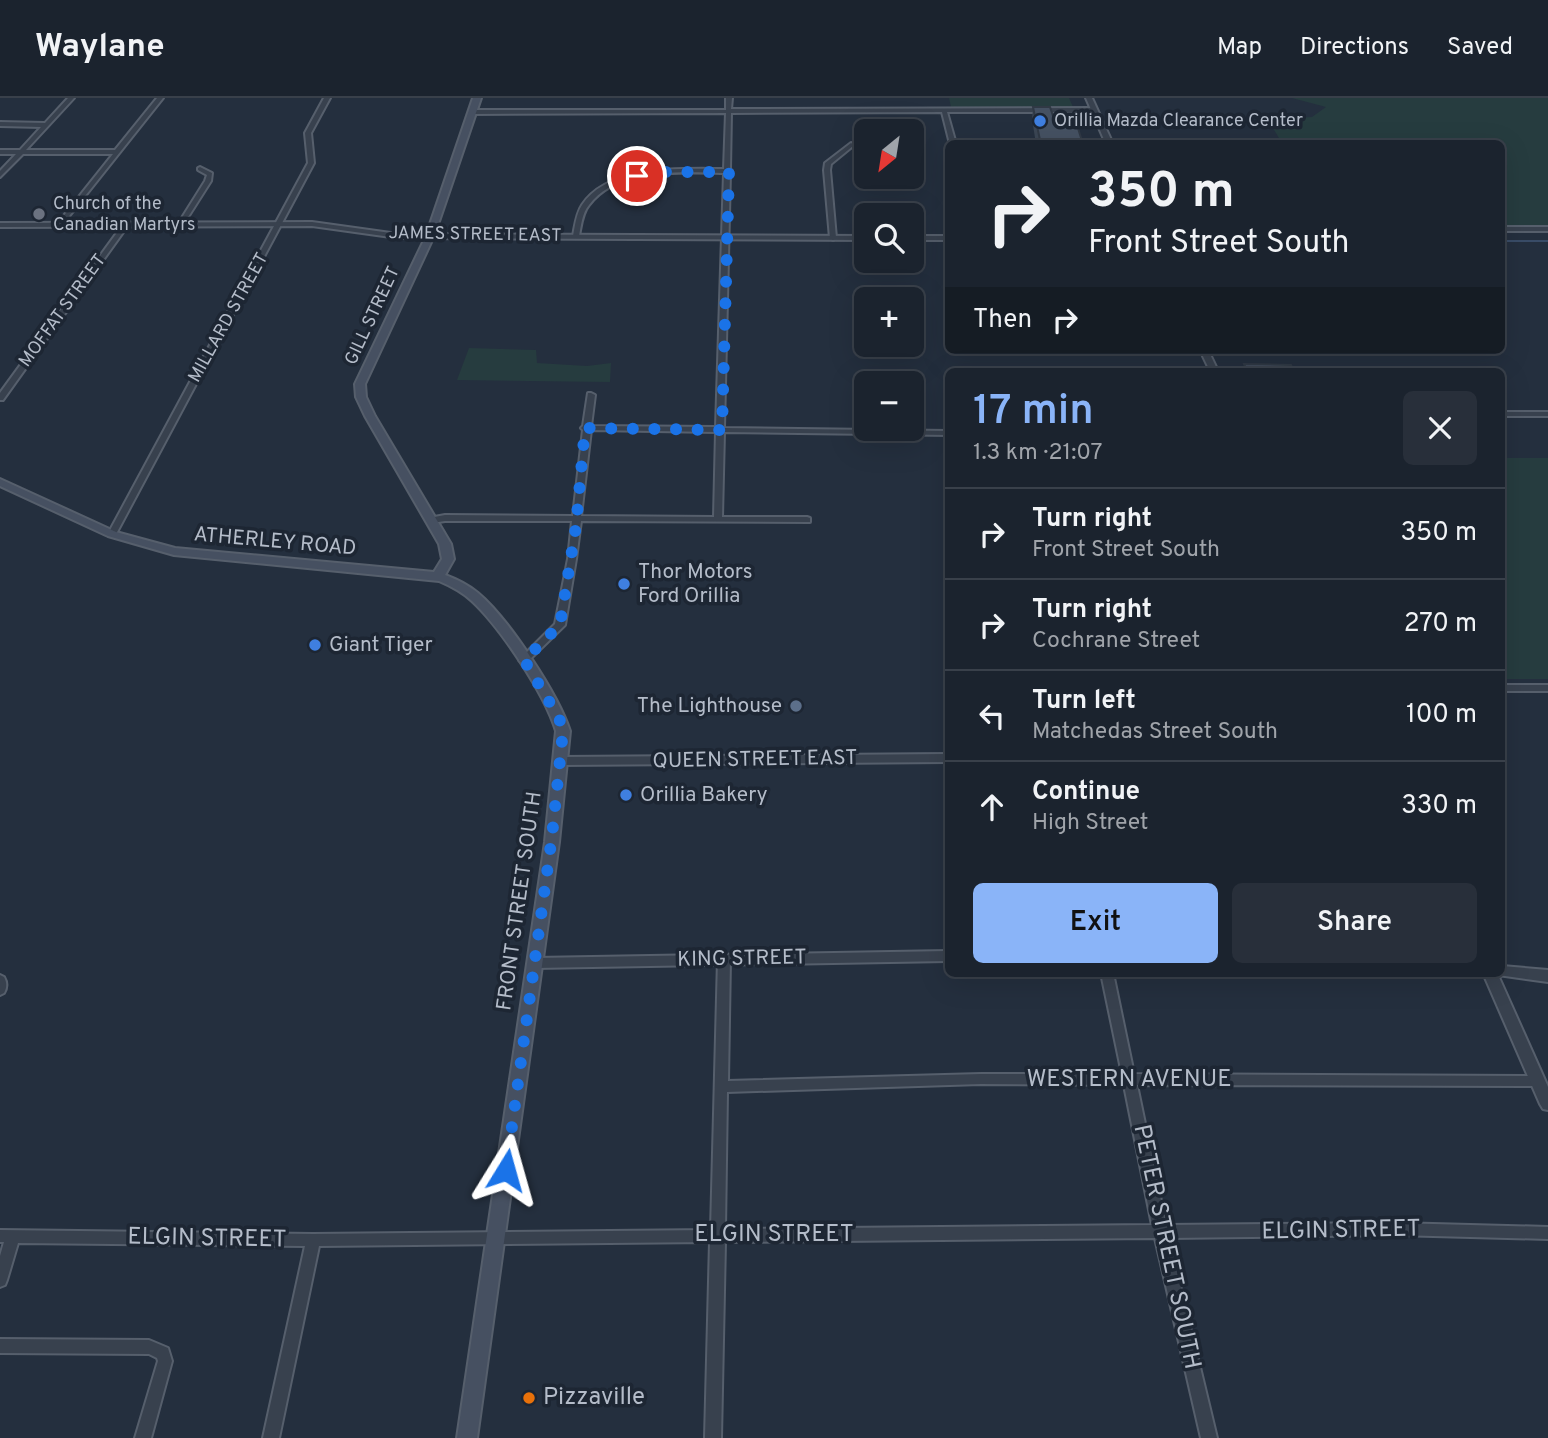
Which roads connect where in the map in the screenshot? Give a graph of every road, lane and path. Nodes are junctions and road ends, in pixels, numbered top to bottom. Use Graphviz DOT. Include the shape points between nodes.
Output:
graph roads {
  1 [pos="71,98"];
  2 [pos="160,98"];
  3 [pos="327,98"];
  4 [pos="477,98"];
  5 [pos="729,98"];
  6 [pos="1089,98"];
  7 [pos="891,99"];
  8 [pos="944,110"];
  9 [pos="1094,110"];
  10 [pos="729,111"];
  11 [pos="893,111"];
  12 [pos="472,112"];
  13 [pos="0,124"];
  14 [pos="45,125"];
  15 [pos="952,140"];
  16 [pos="1108,140"];
  17 [pos="851,145"];
  18 [pos="0,152"];
  19 [pos="22,152"];
  20 [pos="117,152"];
  21 [pos="200,169"];
  22 [pos="729,172"];
  23 [pos="0,175"];
  24 [pos="60,224"];
  25 [pos="125,224"];
  26 [pos="181,224"];
  27 [pos="280,224"];
  28 [pos="0,225"];
  29 [pos="1505,229"];
  30 [pos="1548,229"];
  31 [pos="430,236"];
  32 [pos="576,236"];
  33 [pos="727,237"];
  34 [pos="833,237"];
  35 [pos="854,238"];
  36 [pos="924,238"];
  37 [pos="945,238"];
  38 [pos="591,396"];
  39 [pos="0,398"];
  40 [pos="1505,414"];
  41 [pos="1548,414"];
  42 [pos="585,428"];
  43 [pos="722,430"];
  44 [pos="945,433"];
  45 [pos="0,482"];
  46 [pos="577,518"];
  47 [pos="432,520"];
  48 [pos="718,520"];
  49 [pos="807,520"];
  50 [pos="112,534"];
  51 [pos="438,576"];
  52 [pos="524,660"];
  53 [pos="1505,688"];
  54 [pos="1548,688"];
  55 [pos="945,758"];
  56 [pos="561,761"];
  57 [pos="945,956"];
  58 [pos="724,959"];
  59 [pos="535,963"];
  60 [pos="1505,971"];
  61 [pos="1548,976"];
  62 [pos="1108,977"];
  63 [pos="1492,977"];
  64 [pos="0,980"];
  65 [pos="0,990"];
  66 [pos="1131,1081"];
  67 [pos="1538,1081"];
  68 [pos="720,1087"];
  69 [pos="1548,1104"];
  70 [pos="1548,1233"];
  71 [pos="1161,1234"];
  72 [pos="7,1236"];
  73 [pos="716,1236"];
  74 [pos="495,1237"];
  75 [pos="313,1240"];
  76 [pos="0,1280"];
  77 [pos="0,1346"];
  78 [pos="143,1438"];
  79 [pos="271,1438"];
  80 [pos="467,1438"];
  81 [pos="713,1438"];
  82 [pos="1209,1438"];
  1 -- 14 [label="street"];
  2 -- 20 [label="street"];
  3 -- 27 [label="street, MILLARD STREET" via="308,133 311,163"];
  4 -- 12 [label="main road, GILL STREET"];
  5 -- 10 [label="street"];
  6 -- 9 [label="street"];
  7 -- 11 [label="street"];
  8 -- 9 [label="street"];
  8 -- 11 [label="street"];
  8 -- 15 [label="street"];
  9 -- 16 [label="street"];
  10 -- 11 [label="street"];
  10 -- 12 [label="street"];
  10 -- 22 [label="street"];
  12 -- 31 [label="main road, GILL STREET"];
  13 -- 14 [label="street"];
  14 -- 19 [label="street"];
  17 -- 34 [label="street" via="828,163"];
  18 -- 19 [label="street"];
  19 -- 20 [label="street"];
  19 -- 23 [label="street"];
  20 -- 24 [label="street"];
  21 -- 26 [label="street" via="209,174 208,181"];
  22 -- 32 [label="street" via="661,172 618,182 589,200"];
  22 -- 33 [label="street"];
  24 -- 25 [label="street, JAMES STREET EAST"];
  24 -- 28 [label="street, JAMES STREET EAST"];
  25 -- 26 [label="street, JAMES STREET EAST"];
  25 -- 39 [label="street, MOFFAT STREET"];
  26 -- 27 [label="street, JAMES STREET EAST"];
  27 -- 31 [label="street, JAMES STREET EAST"];
  27 -- 50 [label="street, MILLARD STREET"];
  29 -- 30 [label="street"];
  31 -- 32 [label="street, JAMES STREET EAST"];
  31 -- 47 [label="main road, GILL STREET" via="360,384 360,397"];
  32 -- 33 [label="street, JAMES STREET EAST"];
  33 -- 34 [label="street, JAMES STREET EAST"];
  33 -- 43 [label="street"];
  34 -- 35 [label="street, JAMES STREET EAST"];
  36 -- 37 [label="street"];
  38 -- 42 [label="street"];
  40 -- 41 [label="street"];
  42 -- 43 [label="street"];
  42 -- 46 [label="street"];
  43 -- 44 [label="street"];
  43 -- 48 [label="street"];
  45 -- 50 [label="main road, ATHERLEY ROAD"];
  46 -- 47 [label="street"];
  46 -- 48 [label="street"];
  46 -- 52 [label="street" via="560,625"];
  47 -- 51 [label="main road, GILL STREET" via="449,556"];
  48 -- 49 [label="street"];
  50 -- 51 [label="main road, ATHERLEY ROAD" via="195,555"];
  51 -- 52 [label="main road, ATHERLEY ROAD" via="480,603"];
  52 -- 56 [label="main road, FRONT STREET SOUTH" via="562,725"];
  53 -- 54 [label="street"];
  55 -- 56 [label="street, QUEEN STREET EAST"];
  56 -- 59 [label="main road, FRONT STREET SOUTH"];
  57 -- 58 [label="street, KING STREET"];
  58 -- 59 [label="street, KING STREET"];
  58 -- 68 [label="street"];
  59 -- 74 [label="main road, FRONT STREET SOUTH"];
  60 -- 61 [label="street"];
  62 -- 66 [label="street, PETER STREET SOUTH"];
  63 -- 67 [label="street"];
  64 -- 65 [label="street"];
  66 -- 67 [label="street, WESTERN AVENUE"];
  66 -- 68 [label="street, WESTERN AVENUE" via="981,1079"];
  66 -- 71 [label="street, PETER STREET SOUTH"];
  67 -- 69 [label="street"];
  68 -- 73 [label="street"];
  70 -- 71 [label="street, ELGIN STREET" via="1396,1229"];
  71 -- 73 [label="street, ELGIN STREET"];
  71 -- 82 [label="street, PETER STREET SOUTH"];
  72 -- 75 [label="street, ELGIN STREET"];
  72 -- 76 [label="street"];
  73 -- 74 [label="street, ELGIN STREET"];
  73 -- 81 [label="street"];
  74 -- 75 [label="street, ELGIN STREET"];
  74 -- 80 [label="main road, FRONT STREET SOUTH"];
  75 -- 79 [label="street"];
  77 -- 78 [label="street" via="149,1347 163,1353 165,1361"];
}
